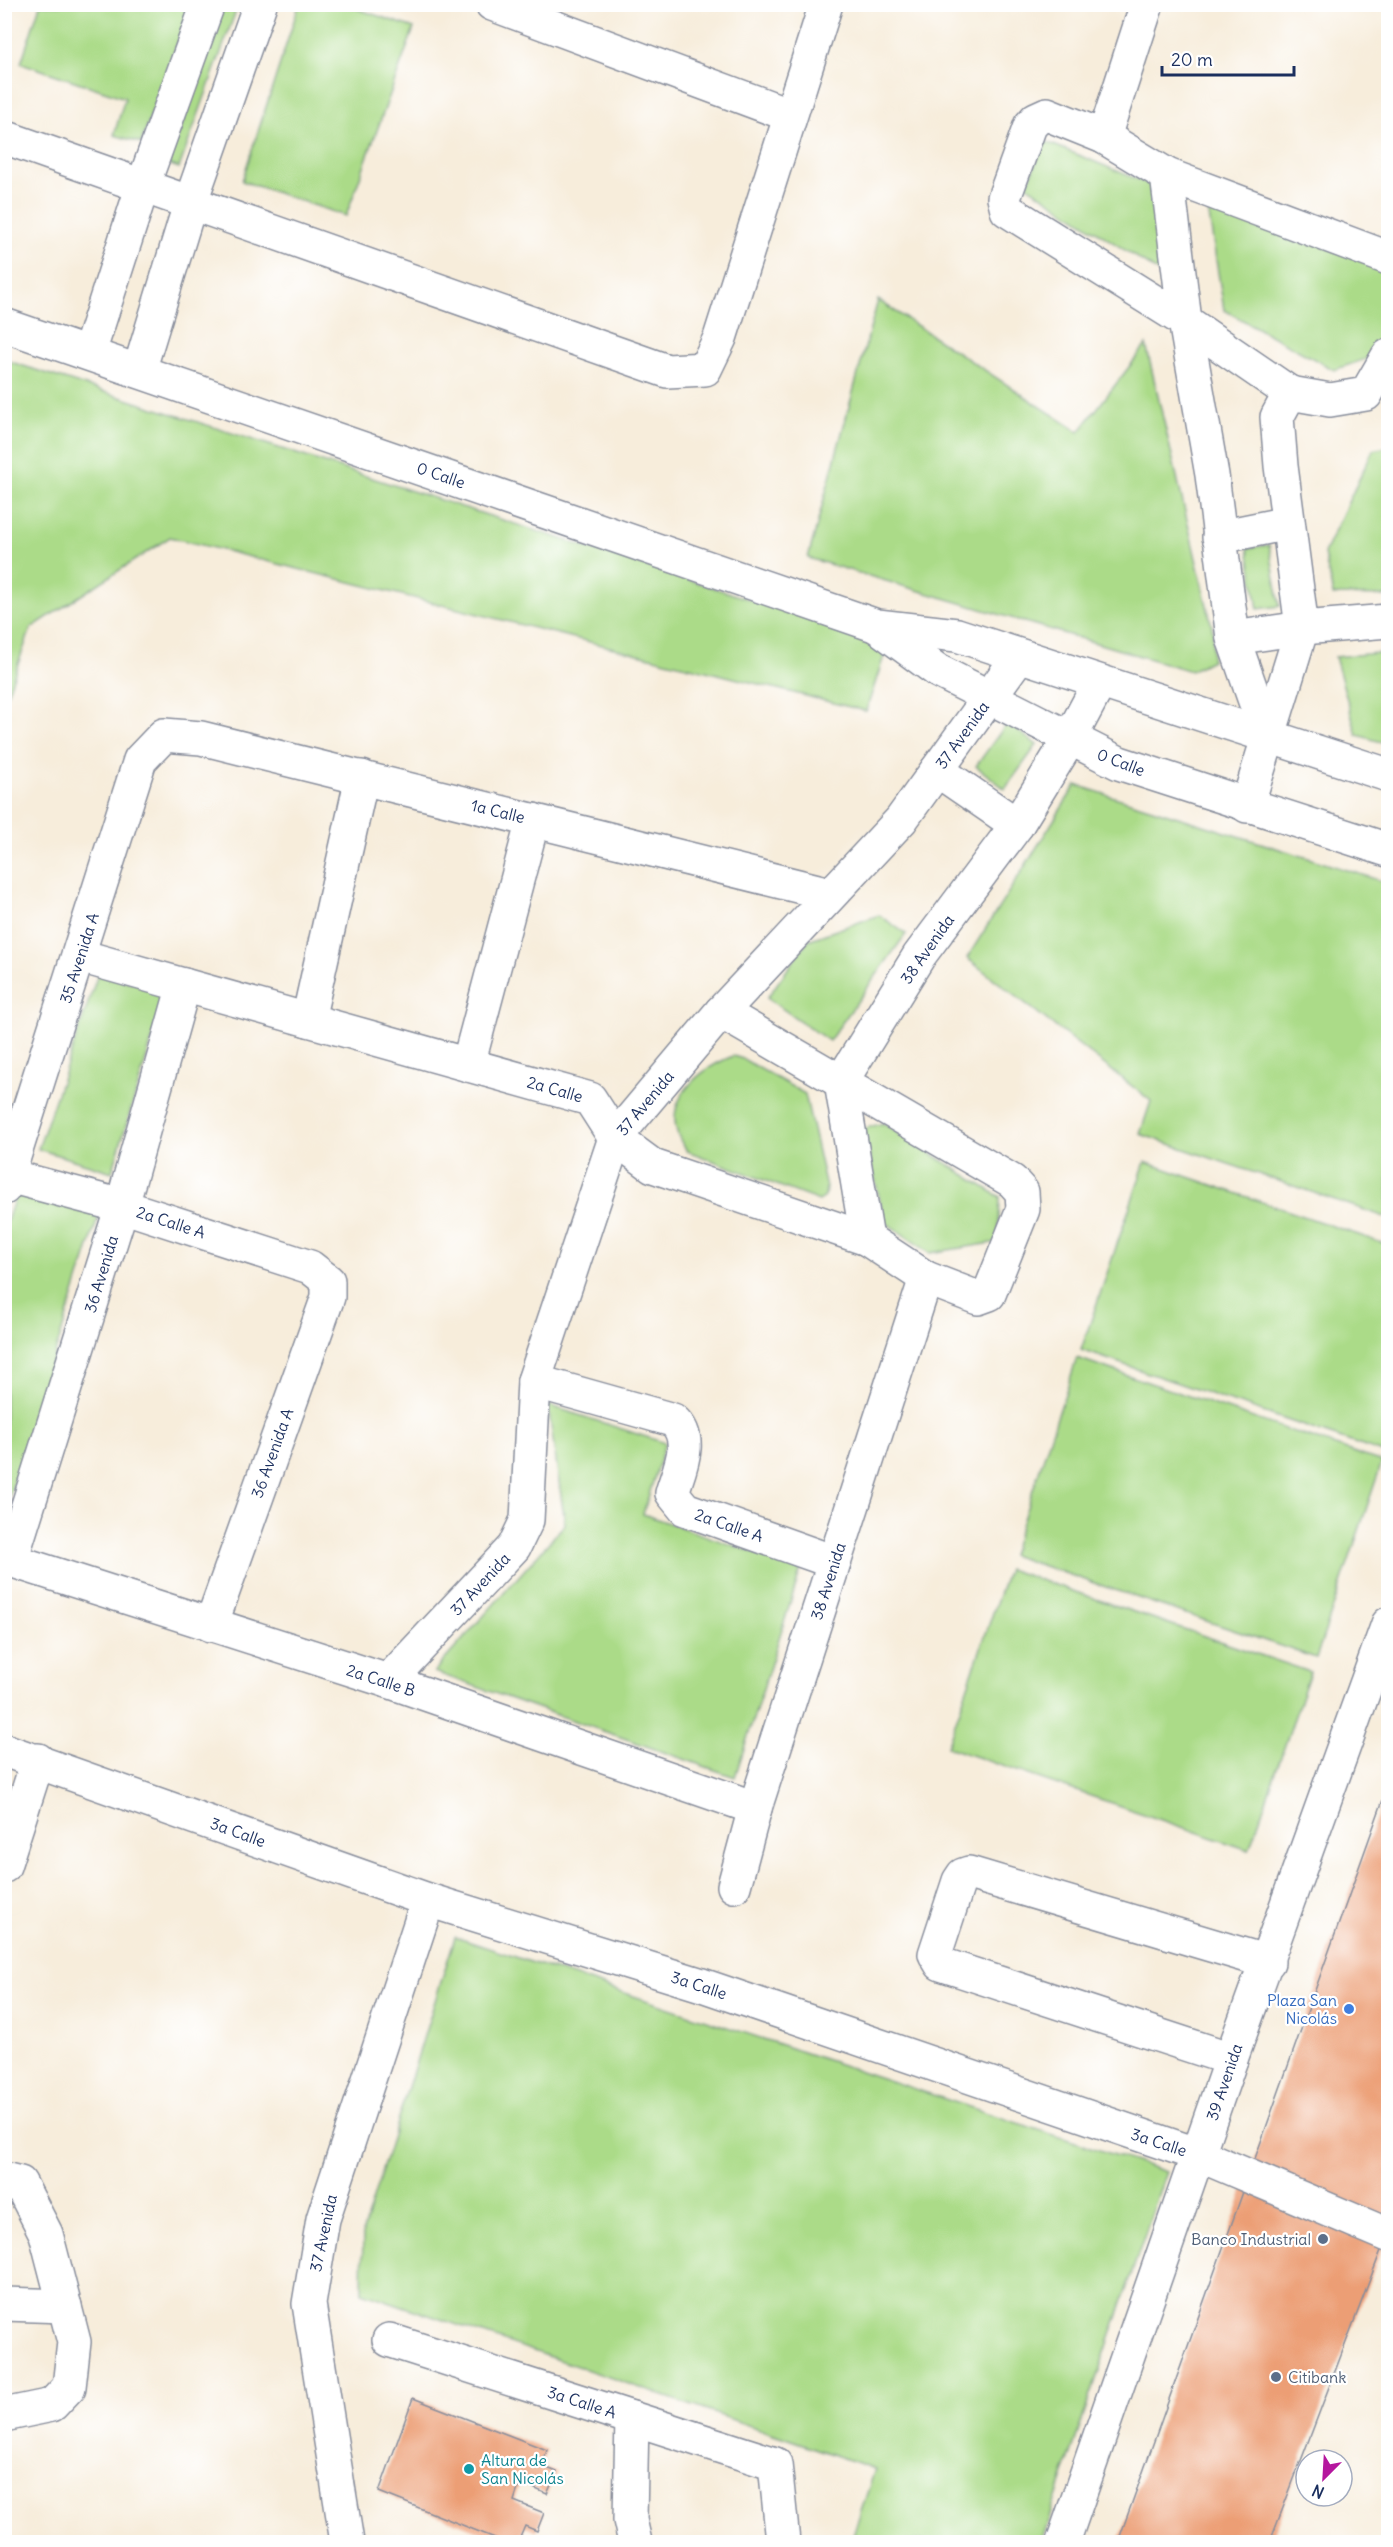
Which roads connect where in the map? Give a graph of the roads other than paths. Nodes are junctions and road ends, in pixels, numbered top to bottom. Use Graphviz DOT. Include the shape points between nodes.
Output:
graph roads {
  1 [pos="208,4"];
  2 [pos="260,4"];
  3 [pos="492,4"];
  4 [pos="826,4"];
  5 [pos="1147,4"];
  6 [pos="790,115"];
  7 [pos="4,137"];
  8 [pos="1104,137"];
  9 [pos="1167,175"];
  10 [pos="142,188"];
  11 [pos="191,201"];
  12 [pos="1389,258"];
  13 [pos="1185,321"];
  14 [pos="4,325"];
  15 [pos="89,353"];
  16 [pos="1389,356"];
  17 [pos="139,371"];
  18 [pos="1290,393"];
  19 [pos="1288,523"];
  20 [pos="1220,537"];
  21 [pos="1389,621"];
  22 [pos="877,626"];
  23 [pos="1302,628"];
  24 [pos="1233,638"];
  25 [pos="1019,656"];
  26 [pos="1100,682"];
  27 [pos="989,698"];
  28 [pos="164,735"];
  29 [pos="1268,738"];
  30 [pos="1069,740"];
  31 [pos="937,770"];
  32 [pos="1389,775"];
  33 [pos="362,777"];
  34 [pos="1247,806"];
  35 [pos="533,820"];
  36 [pos="1017,825"];
  37 [pos="1389,850"];
  38 [pos="830,894"];
  39 [pos="80,956"];
  40 [pos="184,985"];
  41 [pos="721,1012"];
  42 [pos="308,1020"];
  43 [pos="468,1065"];
  44 [pos="841,1082"];
  45 [pos="615,1138"];
  46 [pos="7,1182"];
  47 [pos="122,1206"];
  48 [pos="867,1239"];
  49 [pos="927,1278"];
  50 [pos="328,1281"];
  51 [pos="534,1381"];
  52 [pos="8,1559"];
  53 [pos="834,1562"];
  54 [pos="1389,1624"];
  55 [pos="211,1625"];
  56 [pos="388,1682"];
  57 [pos="4,1749"];
  58 [pos="38,1760"];
  59 [pos="755,1808"];
  60 [pos="4,1866"];
  61 [pos="734,1886"];
  62 [pos="428,1900"];
  63 [pos="1268,1962"];
  64 [pos="1231,2059"];
  65 [pos="1199,2155"];
  66 [pos="4,2180"];
  67 [pos="1389,2235"];
  68 [pos="4,2304"];
  69 [pos="65,2306"];
  70 [pos="389,2340"];
  71 [pos="4,2415"];
  72 [pos="632,2418"];
  73 [pos="347,2542"];
  74 [pos="635,2542"];
  75 [pos="783,2542"];
  76 [pos="1063,2542"];
  1 -- 10 [label="street"];
  2 -- 11 [label="street"];
  3 -- 6 [label="street"];
  4 -- 6 [label="street"];
  5 -- 8 [label="street"];
  6 -- 11 [label="street" via="720,338 705,369 667,371"];
  7 -- 10 [label="street"];
  8 -- 9 [label="street"];
  8 -- 13 [label="street" via="1047,114 1036,118 1004,198 1007,210"];
  9 -- 12 [label="street"];
  9 -- 13 [label="street"];
  10 -- 11 [label="street"];
  10 -- 15 [label="street"];
  11 -- 17 [label="street"];
  13 -- 18 [label="street"];
  13 -- 20 [label="street"];
  14 -- 15 [label="street, 0 Calle"];
  15 -- 17 [label="street, 0 Calle"];
  16 -- 18 [label="street" via="1366,394 1330,400"];
  17 -- 22 [label="street, 0 Calle"];
  18 -- 19 [label="street" via="1277,417"];
  19 -- 20 [label="street"];
  19 -- 23 [label="street"];
  20 -- 24 [label="street"];
  21 -- 23 [label="street"];
  22 -- 25 [label="street, 0 Calle" via="957,634"];
  22 -- 27 [label="street, 0 Calle" via="938,671"];
  23 -- 24 [label="street"];
  23 -- 29 [label="street"];
  24 -- 29 [label="street"];
  25 -- 26 [label="street, 0 Calle"];
  25 -- 27 [label="street, 37 Avenida"];
  26 -- 29 [label="street, 0 Calle"];
  26 -- 30 [label="street, 38 Avenida"];
  27 -- 30 [label="street, 0 Calle"];
  27 -- 31 [label="street, 37 Avenida"];
  28 -- 33 [label="street, 1a Calle" via="201,738"];
  28 -- 39 [label="street, 35 Avenida A" via="140,760"];
  29 -- 32 [label="street, 0 Calle"];
  29 -- 34 [label="street"];
  30 -- 34 [label="street, 0 Calle" via="1119,763"];
  30 -- 36 [label="street, 38 Avenida"];
  31 -- 36 [label="street"];
  31 -- 38 [label="street, 37 Avenida" via="901,820"];
  33 -- 35 [label="street, 1a Calle"];
  33 -- 42 [label="street"];
  34 -- 37 [label="street, 0 Calle"];
  35 -- 38 [label="street, 1a Calle"];
  35 -- 43 [label="street"];
  36 -- 44 [label="street, 38 Avenida" via="919,956"];
  38 -- 41 [label="street, 37 Avenida"];
  39 -- 40 [label="street, 2a Calle"];
  39 -- 46 [label="street, 35 Avenida A"];
  40 -- 42 [label="street, 2a Calle"];
  40 -- 47 [label="street, 36 Avenida"];
  41 -- 44 [label="street"];
  41 -- 45 [label="street, 37 Avenida"];
  42 -- 43 [label="street, 2a Calle"];
  43 -- 45 [label="street, 2a Calle" via="590,1099"];
  44 -- 48 [label="street"];
  44 -- 49 [label="street, 2a Calle" via="1012,1181 1022,1192 1023,1209 989,1294 978,1298"];
  45 -- 48 [label="street, 2a Calle" via="653,1166"];
  45 -- 51 [label="street, 37 Avenida"];
  46 -- 47 [label="street, 2a Calle A"];
  47 -- 50 [label="street, 2a Calle A" via="310,1267"];
  47 -- 52 [label="street, 36 Avenida"];
  48 -- 49 [label="street, 2a Calle"];
  49 -- 53 [label="street, 38 Avenida"];
  50 -- 55 [label="street, 36 Avenida A" via="328,1298"];
  51 -- 53 [label="street, 2a Calle A" via="673,1420 682,1428 686,1445 672,1493 685,1509"];
  51 -- 56 [label="street, 37 Avenida" via="527,1520 514,1547"];
  52 -- 55 [label="street, 2a Calle B"];
  53 -- 59 [label="street, 38 Avenida"];
  54 -- 63 [label="street, 39 Avenida"];
  55 -- 56 [label="street, 2a Calle B"];
  56 -- 59 [label="street, 2a Calle B"];
  57 -- 58 [label="street, 3a Calle"];
  58 -- 60 [label="street"];
  58 -- 62 [label="street, 3a Calle"];
  59 -- 61 [label="street, 38 Avenida"];
  62 -- 65 [label="street, 3a Calle" via="702,1985"];
  62 -- 73 [label="street, 37 Avenida" via="323,2219 309,2304"];
  63 -- 64 [label="street, 39 Avenida"];
  63 -- 64 [label="street" via="969,1874 959,1881 935,1954 941,1964"];
  64 -- 65 [label="street, 39 Avenida"];
  65 -- 67 [label="street, 3a Calle"];
  65 -- 76 [label="street, 39 Avenida"];
  66 -- 69 [label="street" via="20,2183 46,2234"];
  68 -- 69 [label="street"];
  69 -- 71 [label="street" via="74,2342 69,2387 52,2405"];
  70 -- 72 [label="street, 3a Calle A"];
  72 -- 74 [label="street" via="630,2520"];
  72 -- 75 [label="street, 3a Calle A" via="775,2464"];
}
